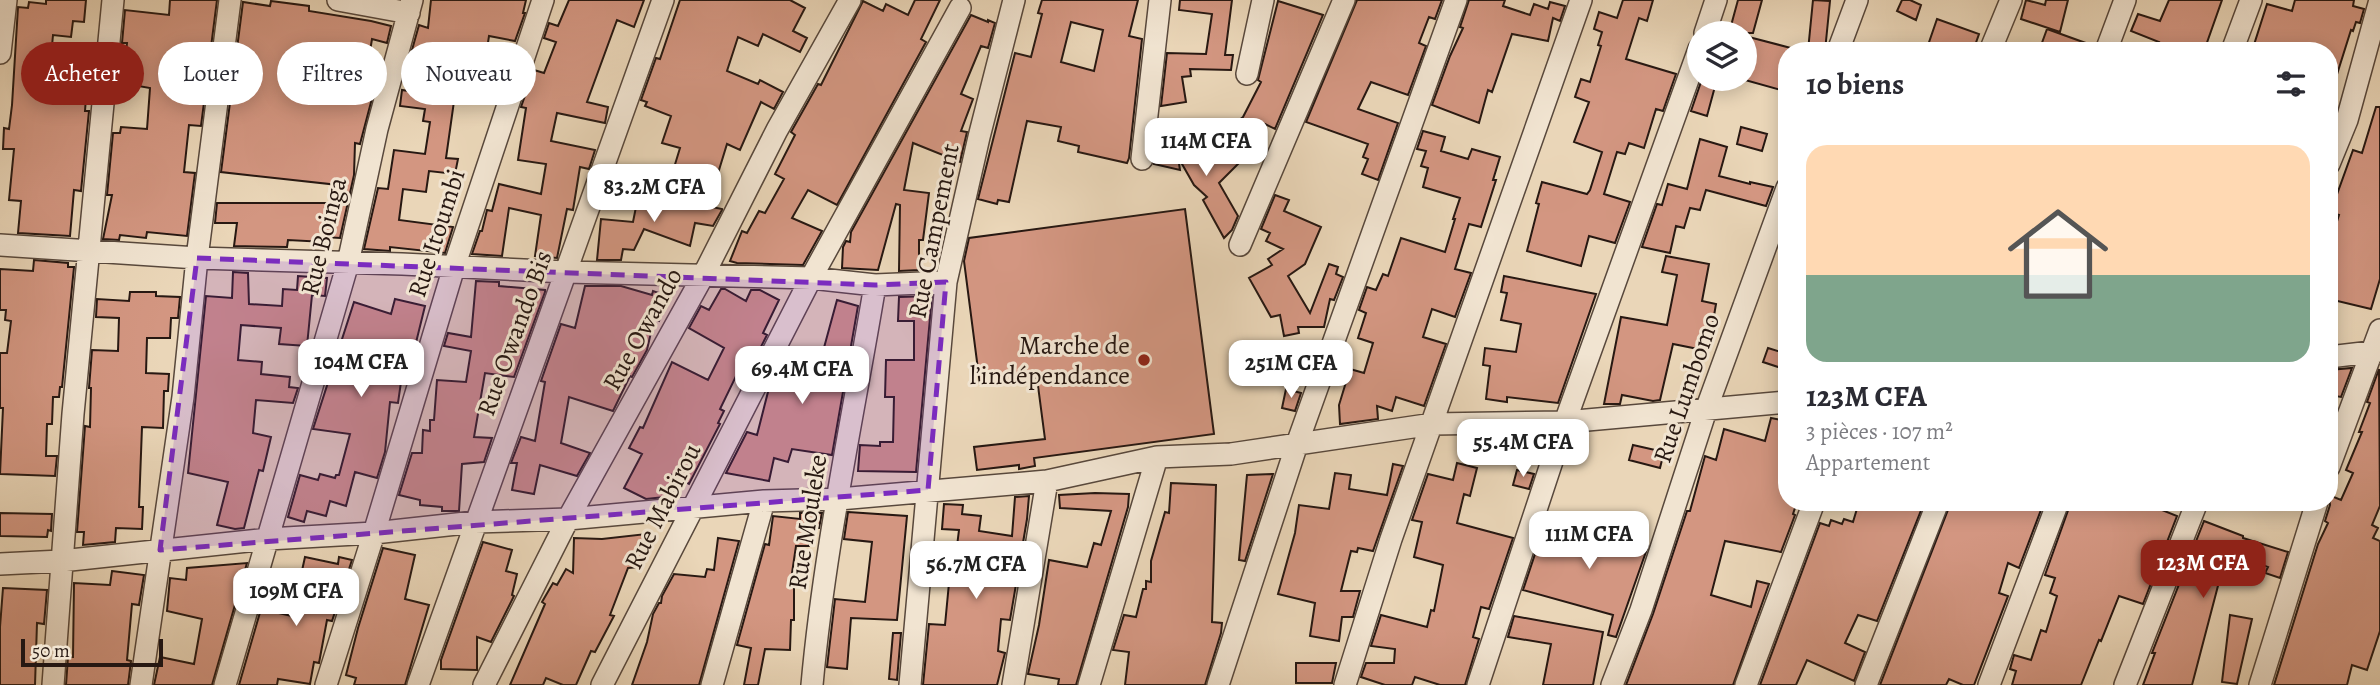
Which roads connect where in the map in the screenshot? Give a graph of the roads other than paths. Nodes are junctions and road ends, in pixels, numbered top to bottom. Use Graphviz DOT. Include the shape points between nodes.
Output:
graph roads {
  1 [pos="6,0"];
  2 [pos="113,0"];
  3 [pos="230,0"];
  4 [pos="338,0"];
  5 [pos="543,0"];
  6 [pos="663,0"];
  7 [pos="850,0"];
  8 [pos="1014,0"];
  9 [pos="1160,0"];
  10 [pos="1263,0"];
  11 [pos="1344,0"];
  12 [pos="1456,0"];
  13 [pos="1581,0"];
  14 [pos="1716,0"];
  15 [pos="1857,0"];
  16 [pos="2011,0"];
  17 [pos="2125,0"];
  18 [pos="2251,0"];
  19 [pos="2380,0"];
  20 [pos="410,6"];
  21 [pos="960,8"];
  22 [pos="1709,21"];
  23 [pos="1841,42"];
  24 [pos="1994,42"];
  25 [pos="2109,42"];
  26 [pos="2235,42"];
  27 [pos="0,53"];
  28 [pos="1247,74"];
  29 [pos="1687,82"];
  30 [pos="2338,142"];
  31 [pos="1142,159"];
  32 [pos="1778,213"];
  33 [pos="0,245"];
  34 [pos="1240,245"];
  35 [pos="89,250"];
  36 [pos="197,258"];
  37 [pos="348,263"];
  38 [pos="454,267"];
  39 [pos="565,272"];
  40 [pos="704,274"];
  41 [pos="811,278"];
  42 [pos="946,282"];
  43 [pos="876,285"];
  44 [pos="2380,330"];
  45 [pos="2377,351"];
  46 [pos="2338,357"];
  47 [pos="1778,403"];
  48 [pos="1706,410"];
  49 [pos="1565,422"];
  50 [pos="1433,424"];
  51 [pos="1297,444"];
  52 [pos="2338,445"];
  53 [pos="1157,457"];
  54 [pos="1046,481"];
  55 [pos="928,490"];
  56 [pos="839,499"];
  57 [pos="764,501"];
  58 [pos="692,508"];
  59 [pos="1811,511"];
  60 [pos="1934,511"];
  61 [pos="2055,511"];
  62 [pos="2193,511"];
  63 [pos="2314,511"];
  64 [pos="568,519"];
  65 [pos="475,522"];
  66 [pos="374,533"];
  67 [pos="268,539"];
  68 [pos="160,550"];
  69 [pos="61,561"];
  70 [pos="0,564"];
  71 [pos="52,685"];
  72 [pos="141,685"];
  73 [pos="225,685"];
  74 [pos="326,685"];
  75 [pos="418,685"];
  76 [pos="484,685"];
  77 [pos="602,685"];
  78 [pos="712,685"];
  79 [pos="812,685"];
  80 [pos="910,685"];
  81 [pos="1013,685"];
  82 [pos="1089,685"];
  83 [pos="1218,685"];
  84 [pos="1345,685"];
  85 [pos="1478,685"];
  86 [pos="1612,685"];
  87 [pos="1746,685"];
  88 [pos="1866,685"];
  89 [pos="1989,685"];
  90 [pos="2125,685"];
  91 [pos="2260,685"];
  1 -- 27 [label="street"];
  2 -- 35 [label="street"];
  3 -- 36 [label="street"];
  4 -- 20 [label="street"];
  5 -- 38 [label="street, Rue Itoumbi"];
  6 -- 39 [label="street, Rue Owando Bis"];
  7 -- 40 [label="street, Rue Owando"];
  8 -- 42 [label="street, Rue Campement"];
  9 -- 31 [label="street"];
  10 -- 28 [label="street"];
  11 -- 34 [label="street"];
  12 -- 51 [label="street"];
  13 -- 50 [label="street"];
  14 -- 22 [label="street"];
  15 -- 23 [label="street"];
  16 -- 24 [label="street"];
  17 -- 25 [label="street"];
  18 -- 26 [label="street"];
  19 -- 30 [label="street"];
  20 -- 37 [label="street, Rue Boinga"];
  21 -- 41 [label="street, Rue Mabirou"];
  29 -- 49 [label="street"];
  32 -- 48 [label="street, Rue Lumbomo"];
  33 -- 35 [label="street"];
  35 -- 36 [label="street"];
  35 -- 69 [label="street"];
  36 -- 37 [label="street"];
  36 -- 68 [label="street" via="183,397"];
  37 -- 38 [label="street"];
  37 -- 67 [label="street, Rue Boinga"];
  38 -- 39 [label="street"];
  38 -- 66 [label="street, Rue Itoumbi"];
  39 -- 40 [label="street"];
  39 -- 65 [label="street, Rue Owando Bis"];
  40 -- 41 [label="street"];
  40 -- 64 [label="street, Rue Owando"];
  41 -- 43 [label="street"];
  41 -- 58 [label="street, Rue Mabirou"];
  42 -- 43 [label="street"];
  42 -- 55 [label="street, Rue Campement"];
  43 -- 56 [label="street, Rue Mouleke"];
  44 -- 45 [label="street"];
  45 -- 46 [label="street"];
  45 -- 52 [label="street"];
  47 -- 48 [label="street"];
  48 -- 49 [label="street"];
  48 -- 86 [label="street, Rue Lumbomo"];
  49 -- 50 [label="street"];
  49 -- 85 [label="street"];
  50 -- 51 [label="street"];
  50 -- 84 [label="street"];
  51 -- 53 [label="street" via="1231,454"];
  51 -- 83 [label="street"];
  53 -- 54 [label="street"];
  53 -- 82 [label="street"];
  54 -- 55 [label="street"];
  54 -- 81 [label="street"];
  55 -- 56 [label="street"];
  55 -- 80 [label="street, Rue Campement"];
  56 -- 57 [label="street"];
  56 -- 79 [label="street, Rue Mouleke"];
  57 -- 58 [label="street"];
  57 -- 78 [label="street"];
  58 -- 64 [label="street"];
  58 -- 77 [label="street, Rue Mabirou"];
  59 -- 87 [label="street"];
  60 -- 88 [label="street"];
  61 -- 89 [label="street"];
  62 -- 90 [label="street"];
  63 -- 91 [label="street"];
  64 -- 65 [label="street"];
  64 -- 76 [label="street, Rue Owando"];
  65 -- 66 [label="street"];
  65 -- 75 [label="street, Rue Owando Bis"];
  66 -- 67 [label="street"];
  66 -- 74 [label="street, Rue Itoumbi"];
  67 -- 68 [label="street"];
  67 -- 73 [label="street, Rue Boinga"];
  68 -- 69 [label="street"];
  68 -- 72 [label="street"];
  69 -- 70 [label="street"];
  69 -- 71 [label="street"];
}
